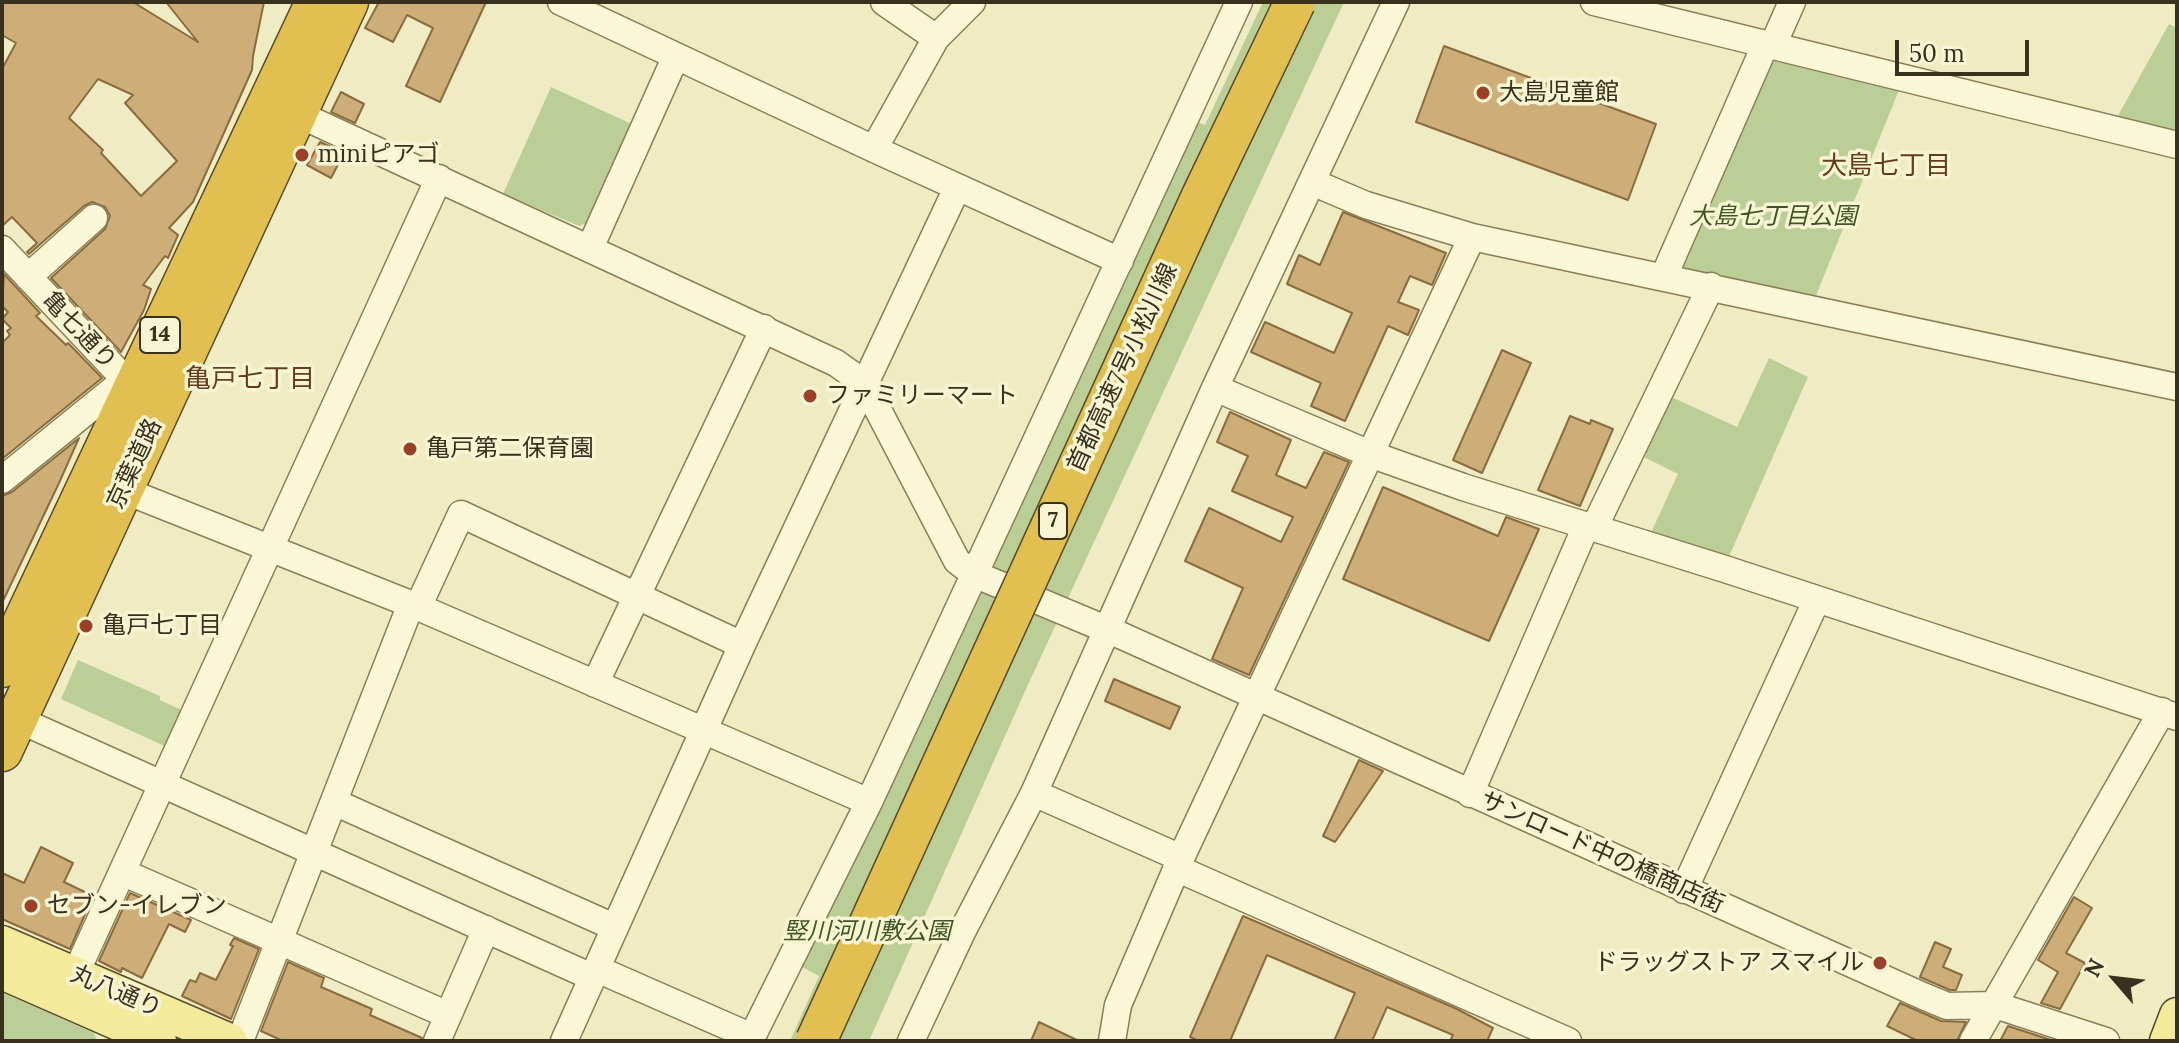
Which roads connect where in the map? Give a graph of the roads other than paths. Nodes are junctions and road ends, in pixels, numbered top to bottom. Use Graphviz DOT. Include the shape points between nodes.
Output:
graph roads {
  1 [pos="316,2"];
  2 [pos="348,2"];
  3 [pos="561,2"];
  4 [pos="884,2"];
  5 [pos="972,2"];
  6 [pos="1239,2"];
  7 [pos="1295,2"];
  8 [pos="1319,2"];
  9 [pos="1396,2"];
  10 [pos="1594,2"];
  11 [pos="1792,2"];
  12 [pos="606,12"];
  13 [pos="936,38"];
  14 [pos="1769,44"];
  15 [pos="676,56"];
  16 [pos="298,114"];
  17 [pos="2177,145"];
  18 [pos="874,149"];
  19 [pos="439,178"];
  20 [pos="1312,182"];
  21 [pos="957,188"];
  22 [pos="94,218"];
  23 [pos="1472,237"];
  24 [pos="590,248"];
  25 [pos="2,249"];
  26 [pos="1120,261"];
  27 [pos="1664,276"];
  28 [pos="28,277"];
  29 [pos="1711,286"];
  30 [pos="764,328"];
  31 [pos="864,383"];
  32 [pos="2177,387"];
  33 [pos="1215,388"];
  34 [pos="141,391"];
  35 [pos="1370,454"];
  36 [pos="2,480"];
  37 [pos="123,490"];
  38 [pos="1590,527"];
  39 [pos="270,548"];
  40 [pos="974,574"];
  41 [pos="637,595"];
  42 [pos="415,605"];
  43 [pos="1813,605"];
  44 [pos="1107,630"];
  45 [pos="742,645"];
  46 [pos="2,667"];
  47 [pos="595,684"];
  48 [pos="1256,696"];
  49 [pos="2170,709"];
  50 [pos="703,730"];
  51 [pos="9,735"];
  52 [pos="162,784"];
  53 [pos="1034,793"];
  54 [pos="1470,794"];
  55 [pos="334,802"];
  56 [pos="869,802"];
  57 [pos="314,852"];
  58 [pos="1178,863"];
  59 [pos="122,872"];
  60 [pos="1684,890"];
  61 [pos="614,927"];
  62 [pos="486,929"];
  63 [pos="279,941"];
  64 [pos="2,943"];
  65 [pos="2,972"];
  66 [pos="594,973"];
  67 [pos="75,975"];
  68 [pos="1995,1005"];
  69 [pos="448,1015"];
  70 [pos="2177,1015"];
  71 [pos="113,1032"];
  72 [pos="751,1039"];
  73 [pos="159,1041"];
  74 [pos="230,1041"];
  75 [pos="240,1041"];
  76 [pos="437,1041"];
  77 [pos="564,1041"];
  78 [pos="816,1041"];
  79 [pos="842,1041"];
  80 [pos="911,1041"];
  81 [pos="1112,1041"];
  82 [pos="1568,1041"];
  83 [pos="1973,1041"];
  84 [pos="2106,1041"];
  85 [pos="2167,1041"];
  1 -- 34 [label="highway, 京葉道路 / 14"];
  2 -- 16 [label="highway, 京葉道路 / 14"];
  3 -- 12 [label="street"];
  4 -- 13 [label="street"];
  5 -- 13 [label="street"];
  6 -- 26 [label="street"];
  7 -- 78 [label="highway, 首都高速7号小松川線 / 7, bridge"];
  8 -- 79 [label="highway, 首都高速7号小松川線 / 7"];
  9 -- 20 [label="street"];
  10 -- 14 [label="street"];
  11 -- 14 [label="street"];
  12 -- 15 [label="street"];
  13 -- 18 [label="street"];
  14 -- 17 [label="street"];
  14 -- 27 [label="street"];
  15 -- 18 [label="street"];
  15 -- 24 [label="street"];
  16 -- 19 [label="street"];
  16 -- 34 [label="highway, 京葉道路 / 14"];
  18 -- 21 [label="street"];
  19 -- 24 [label="street"];
  19 -- 39 [label="street"];
  20 -- 23 [label="street" via="1366,205"];
  20 -- 33 [label="street"];
  21 -- 26 [label="street"];
  21 -- 31 [label="street"];
  22 -- 28 [label="street"];
  23 -- 27 [label="street"];
  23 -- 35 [label="street"];
  24 -- 30 [label="street"];
  25 -- 28 [label="street, 亀七通り"];
  26 -- 40 [label="street"];
  27 -- 29 [label="street"];
  28 -- 34 [label="street, 亀七通り"];
  29 -- 32 [label="street"];
  29 -- 38 [label="street"];
  30 -- 31 [label="street" via="836,363"];
  30 -- 41 [label="street"];
  31 -- 40 [label="street" via="957,561"];
  31 -- 45 [label="street"];
  33 -- 35 [label="street"];
  33 -- 44 [label="street"];
  34 -- 36 [label="street"];
  34 -- 37 [label="highway, 京葉道路 / 14"];
  34 -- 46 [label="highway, 京葉道路 / 14"];
  35 -- 38 [label="street"];
  35 -- 48 [label="street"];
  37 -- 39 [label="street"];
  37 -- 51 [label="highway, 京葉道路 / 14"];
  38 -- 43 [label="street"];
  38 -- 54 [label="street"];
  39 -- 42 [label="street"];
  39 -- 52 [label="street"];
  40 -- 44 [label="street, サンロード中の橋商店街"];
  40 -- 56 [label="street"];
  41 -- 42 [label="street" via="461,514"];
  41 -- 45 [label="street"];
  41 -- 47 [label="street"];
  42 -- 47 [label="street"];
  42 -- 55 [label="street"];
  43 -- 49 [label="street"];
  43 -- 60 [label="street"];
  44 -- 48 [label="street, サンロード中の橋商店街"];
  44 -- 53 [label="street"];
  45 -- 50 [label="street"];
  47 -- 50 [label="street"];
  48 -- 54 [label="street, サンロード中の橋商店街"];
  48 -- 58 [label="street"];
  49 -- 68 [label="street"];
  50 -- 56 [label="street"];
  50 -- 61 [label="street"];
  51 -- 52 [label="street"];
  52 -- 57 [label="street"];
  52 -- 59 [label="street"];
  53 -- 58 [label="street"];
  53 -- 80 [label="street"];
  54 -- 60 [label="street, サンロード中の橋商店街"];
  55 -- 57 [label="street"];
  55 -- 61 [label="street"];
  56 -- 72 [label="street"];
  57 -- 62 [label="street"];
  57 -- 63 [label="street"];
  58 -- 81 [label="street" via="1118,1005"];
  58 -- 82 [label="street"];
  59 -- 63 [label="street"];
  59 -- 67 [label="street"];
  60 -- 68 [label="street, サンロード中の橋商店街" via="1947,1006"];
  61 -- 66 [label="street"];
  62 -- 66 [label="street"];
  62 -- 69 [label="street"];
  63 -- 69 [label="street"];
  63 -- 75 [label="street"];
  64 -- 67 [label="main road, 丸八通り"];
  65 -- 71 [label="main road, 丸八通り"];
  66 -- 72 [label="street"];
  66 -- 77 [label="street"];
  67 -- 74 [label="main road, 丸八通り"];
  68 -- 83 [label="street"];
  68 -- 84 [label="street, サンロード中の橋商店街"];
  69 -- 76 [label="street"];
  70 -- 85 [label="main road"];
  71 -- 73 [label="main road, 丸八通り"];
}
